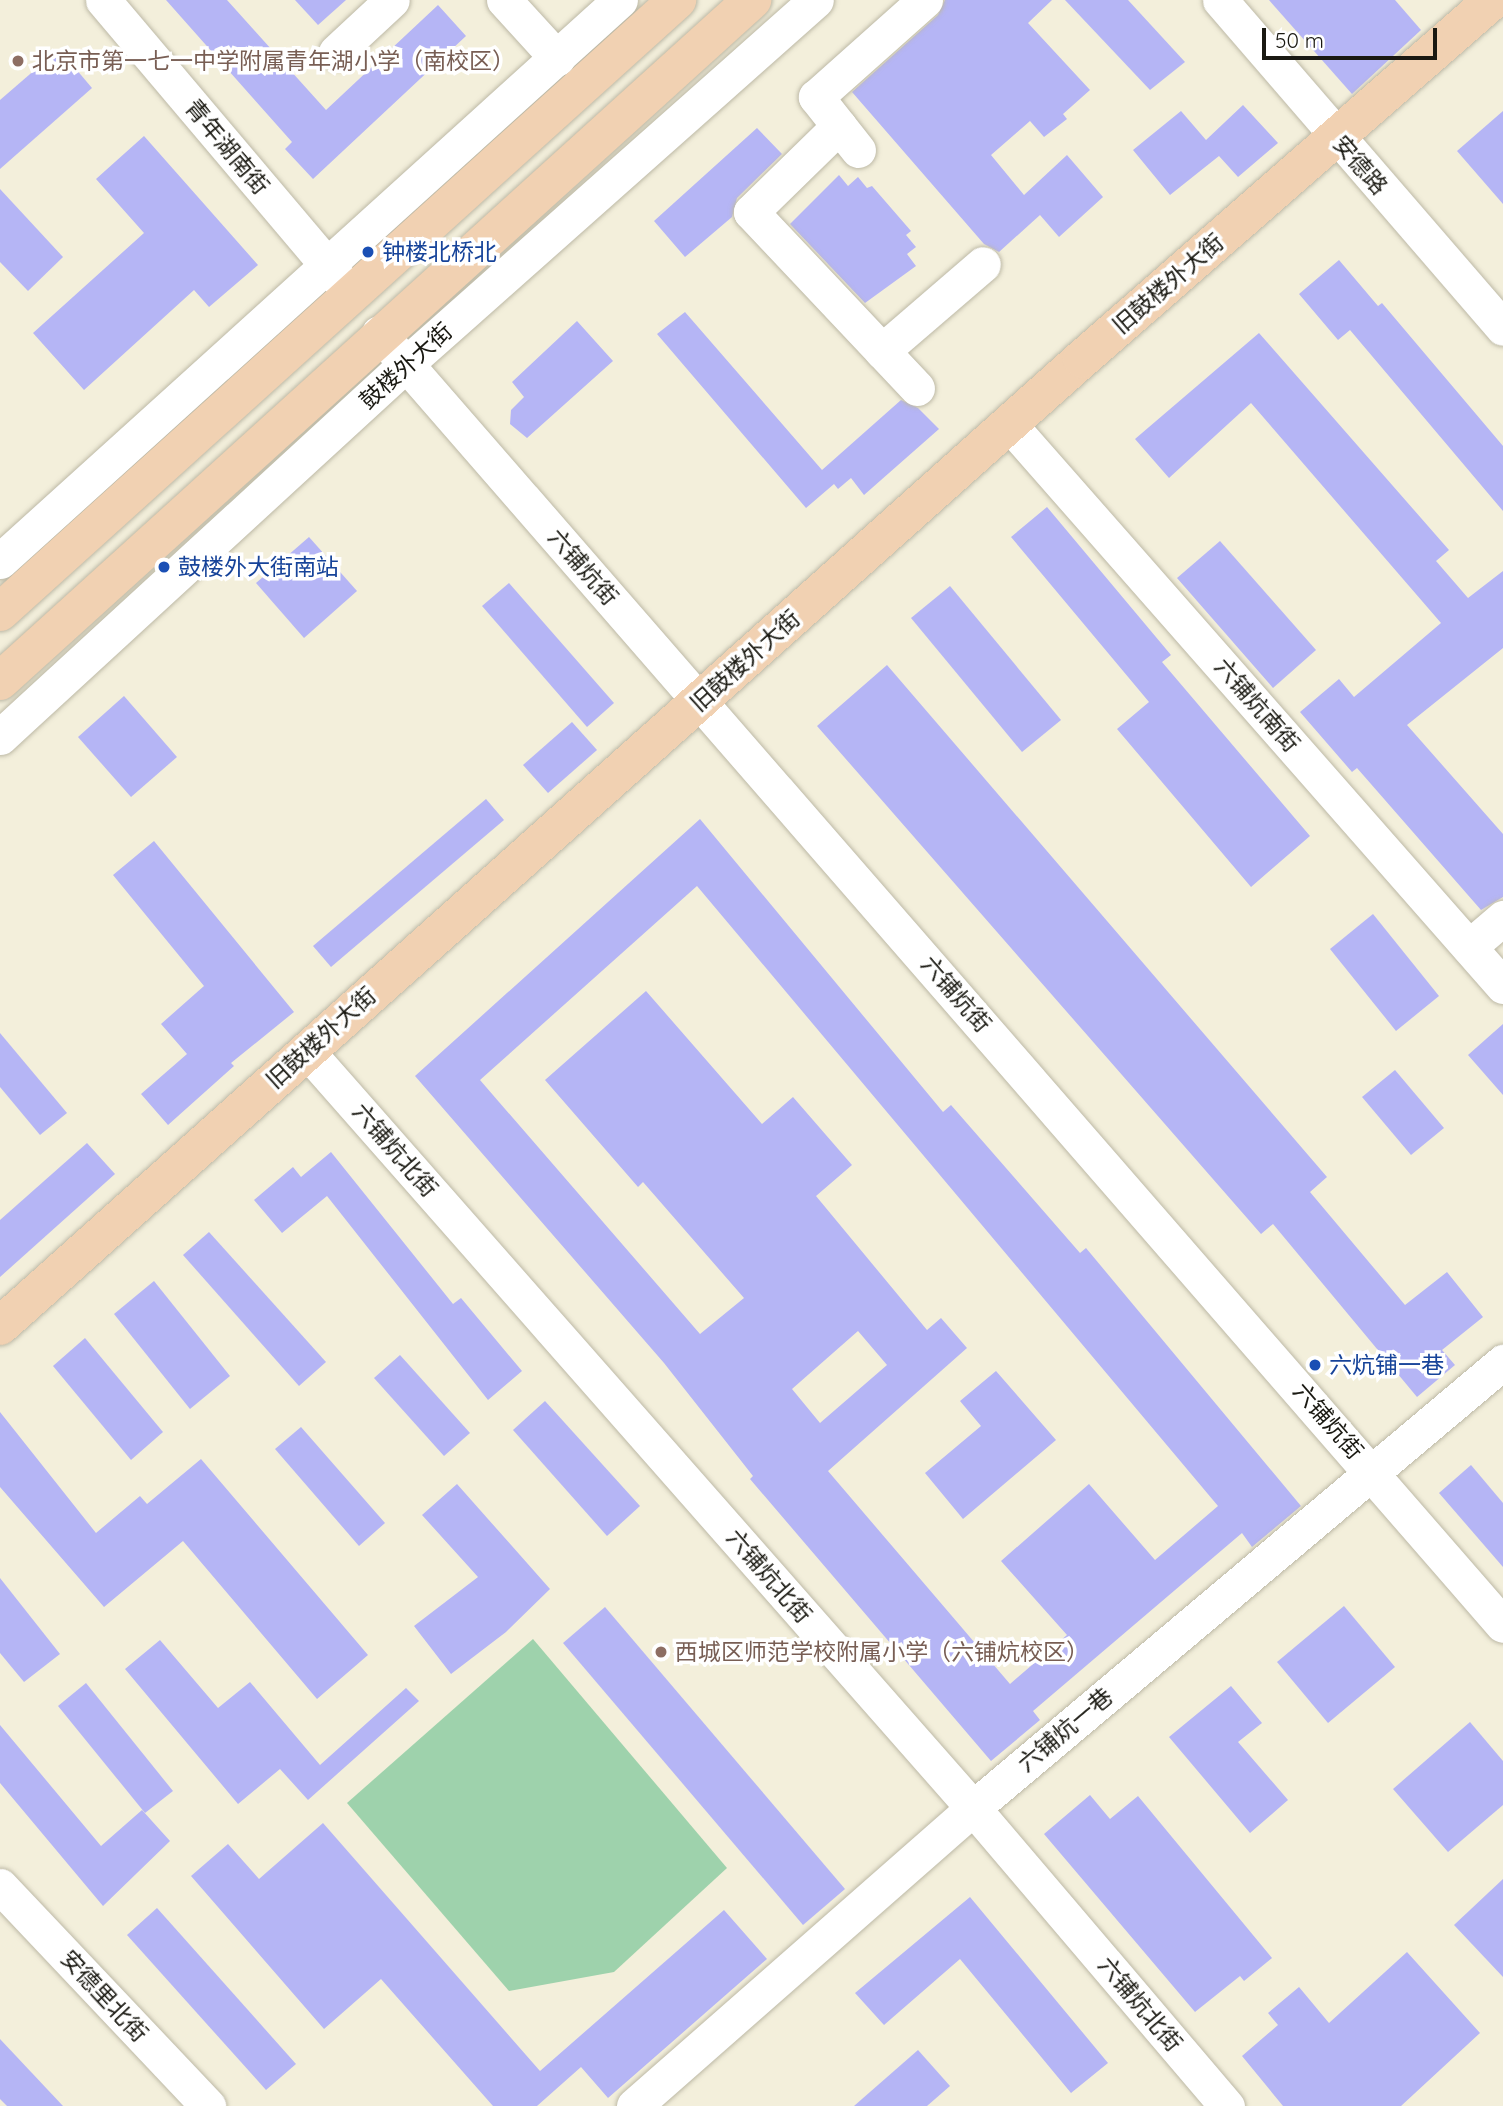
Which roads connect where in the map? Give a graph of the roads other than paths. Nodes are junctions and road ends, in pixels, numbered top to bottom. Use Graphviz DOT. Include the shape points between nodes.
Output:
graph roads {
  1 [pos="103,0"];
  2 [pos="392,0"];
  3 [pos="503,0"];
  4 [pos="620,0"];
  5 [pos="677,0"];
  6 [pos="752,0"];
  7 [pos="816,0"];
  8 [pos="925,0"];
  9 [pos="1220,0"];
  10 [pos="1493,0"];
  11 [pos="335,51"];
  12 [pos="557,58"];
  13 [pos="1337,139"];
  14 [pos="983,264"];
  15 [pos="340,281"];
  16 [pos="1503,328"];
  17 [pos="379,333"];
  18 [pos="882,351"];
  19 [pos="406,364"];
  20 [pos="917,388"];
  21 [pos="1010,425"];
  22 [pos="0,561"];
  23 [pos="0,612"];
  24 [pos="0,681"];
  25 [pos="700,701"];
  26 [pos="0,737"];
  27 [pos="1503,918"];
  28 [pos="1469,947"];
  29 [pos="1503,986"];
  30 [pos="306,1050"];
  31 [pos="0,1326"];
  32 [pos="1503,1362"];
  33 [pos="1372,1472"];
  34 [pos="1503,1625"];
  35 [pos="973,1808"];
  36 [pos="0,1886"];
  37 [pos="193,2101"];
  38 [pos="634,2106"];
  39 [pos="1227,2106"];
  1 -- 15 [label="street, 青年湖南街"];
  2 -- 11 [label="street"];
  3 -- 12 [label="street"];
  4 -- 12 [label="street"];
  5 -- 15 [label="main road"];
  6 -- 17 [label="main road, 鼓楼外大街"];
  7 -- 19 [label="street, 鼓楼外大街"];
  8 -- 18 [label="street" via="816,97 848,138 751,212"];
  9 -- 13 [label="street, 安德路"];
  10 -- 13 [label="main road, 旧鼓楼外大街"];
  12 -- 15 [label="street"];
  13 -- 16 [label="street, 安德路"];
  13 -- 21 [label="main road, 旧鼓楼外大街"];
  14 -- 18 [label="street"];
  15 -- 22 [label="street"];
  15 -- 23 [label="main road"];
  17 -- 19 [label="street, 六铺炕街"];
  17 -- 24 [label="main road, 鼓楼外大街"];
  18 -- 20 [label="street"];
  19 -- 25 [label="street, 六铺炕街"];
  19 -- 26 [label="street, 鼓楼外大街"];
  21 -- 25 [label="main road, 旧鼓楼外大街"];
  21 -- 28 [label="street, 六铺炕南街"];
  25 -- 30 [label="main road, 旧鼓楼外大街"];
  25 -- 33 [label="street, 六铺炕街"];
  27 -- 28 [label="street"];
  28 -- 29 [label="street, 六铺炕南街"];
  30 -- 31 [label="main road, 旧鼓楼外大街"];
  30 -- 35 [label="street, 六铺炕北街"];
  32 -- 33 [label="street, 六铺炕一巷"];
  33 -- 34 [label="street, 六铺炕街"];
  33 -- 35 [label="street, 六铺炕一巷"];
  35 -- 38 [label="street, 六铺炕一巷"];
  35 -- 39 [label="street, 六铺炕北街"];
  36 -- 37 [label="street, 安德里北街"];
}
